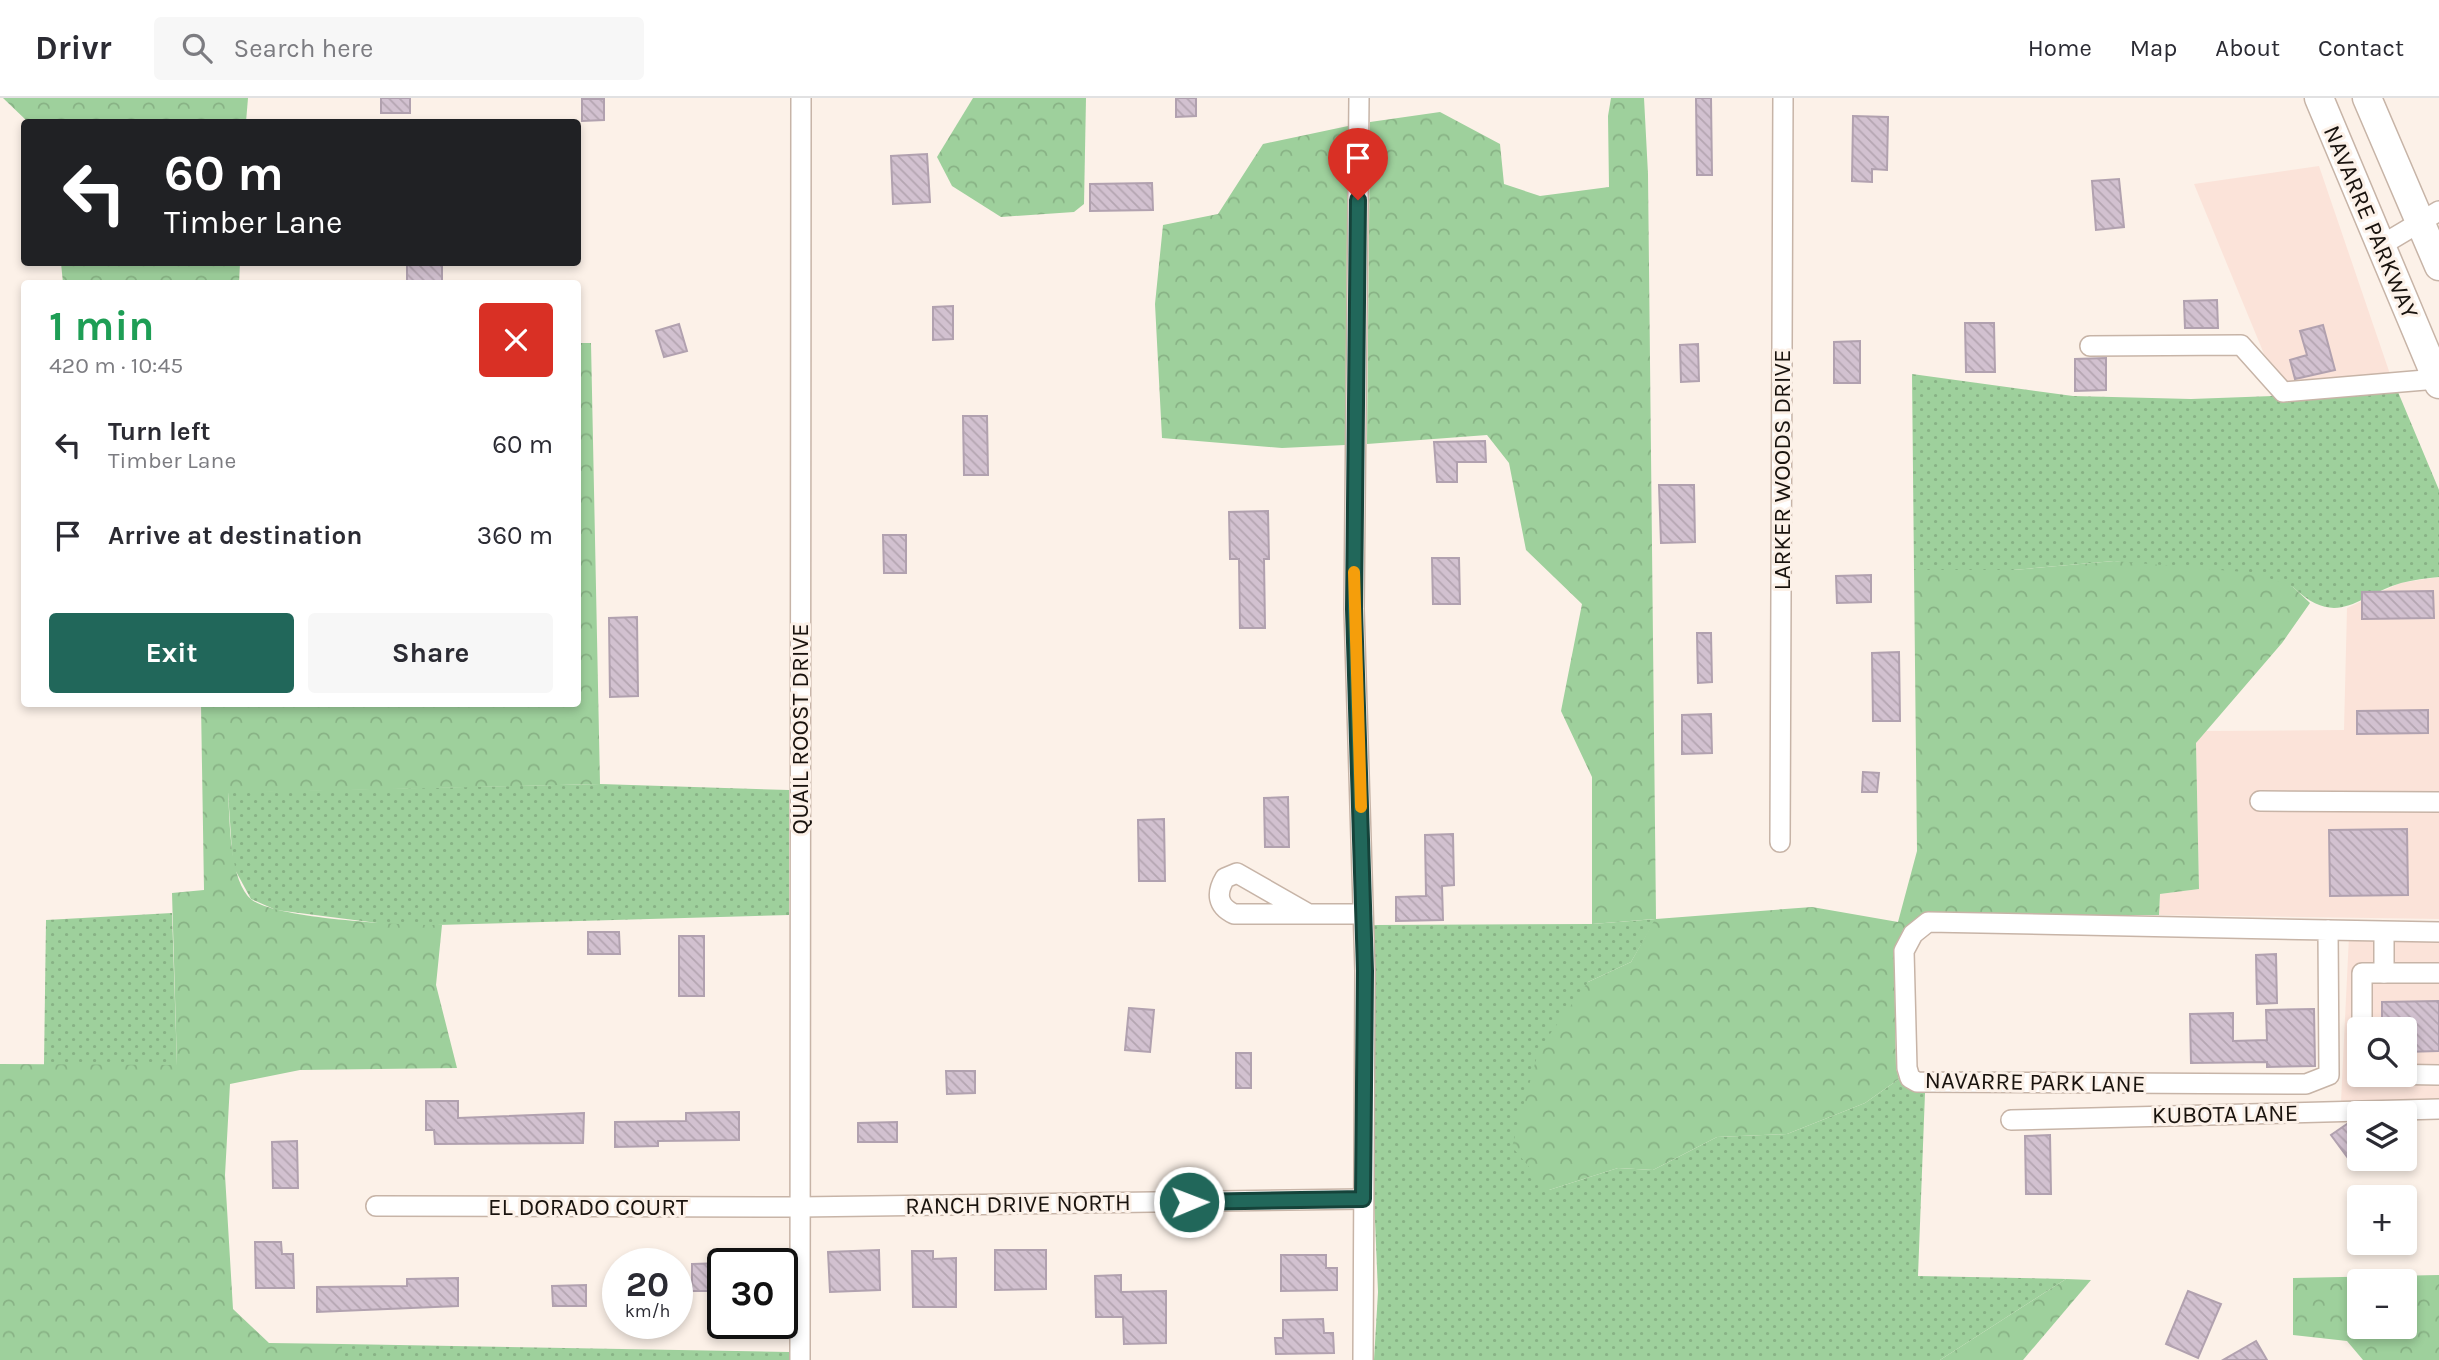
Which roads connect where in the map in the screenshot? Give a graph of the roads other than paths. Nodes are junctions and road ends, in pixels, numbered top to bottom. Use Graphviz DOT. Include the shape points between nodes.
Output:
graph roads {
  1 [pos="802,98"];
  2 [pos="1359,98"];
  3 [pos="1783,98"];
  4 [pos="2319,98"];
  5 [pos="2367,98"];
  6 [pos="2430,217"];
  7 [pos="2380,246"];
  8 [pos="2439,266"];
  9 [pos="2091,346"];
  10 [pos="2438,381"];
  11 [pos="2260,801"];
  12 [pos="2439,802"];
  13 [pos="1780,842"];
  14 [pos="1307,913"];
  15 [pos="1363,914"];
  16 [pos="2328,930"];
  17 [pos="2384,932"];
  18 [pos="2439,932"];
  19 [pos="2385,973"];
  20 [pos="2439,973"];
  21 [pos="2362,1017"];
  22 [pos="2417,1075"];
  23 [pos="2439,1075"];
  24 [pos="2439,1109"];
  25 [pos="2011,1120"];
  26 [pos="1363,1199"];
  27 [pos="376,1206"];
  28 [pos="799,1207"];
  29 [pos="800,1360"];
  30 [pos="1363,1360"];
  1 -- 28 [label="street, QUAIL ROOST DRIVE"];
  2 -- 15 [label="street" via="1354,609"];
  3 -- 13 [label="street, LARKER WOODS DRIVE"];
  4 -- 7 [label="highway, NAVARRE PARKWAY"];
  5 -- 6 [label="highway, NAVARRE PARKWAY"];
  6 -- 7 [label="street"];
  6 -- 8 [label="highway, NAVARRE PARKWAY"];
  7 -- 10 [label="highway, NAVARRE PARKWAY"];
  9 -- 10 [label="street" via="2241,345 2283,392"];
  11 -- 12 [label="street"];
  14 -- 15 [label="street"];
  15 -- 26 [label="street"];
  16 -- 16 [label="street, NAVARRE PARK LANE" via="1928,922 1913,934 1904,951 1910,1078 1930,1084 2306,1084 2329,1075"];
  16 -- 17 [label="street, NAVARRE PARK LANE"];
  17 -- 18 [label="street, NAVARRE PARK LANE"];
  17 -- 19 [label="street"];
  19 -- 20 [label="street"];
  19 -- 21 [label="street" via="2362,973"];
  22 -- 23 [label="street"];
  24 -- 25 [label="street, KUBOTA LANE"];
  26 -- 28 [label="street, RANCH DRIVE NORTH"];
  26 -- 30 [label="street"];
  27 -- 28 [label="street, EL DORADO COURT"];
  28 -- 29 [label="street, QUAIL ROOST DRIVE"];
}
